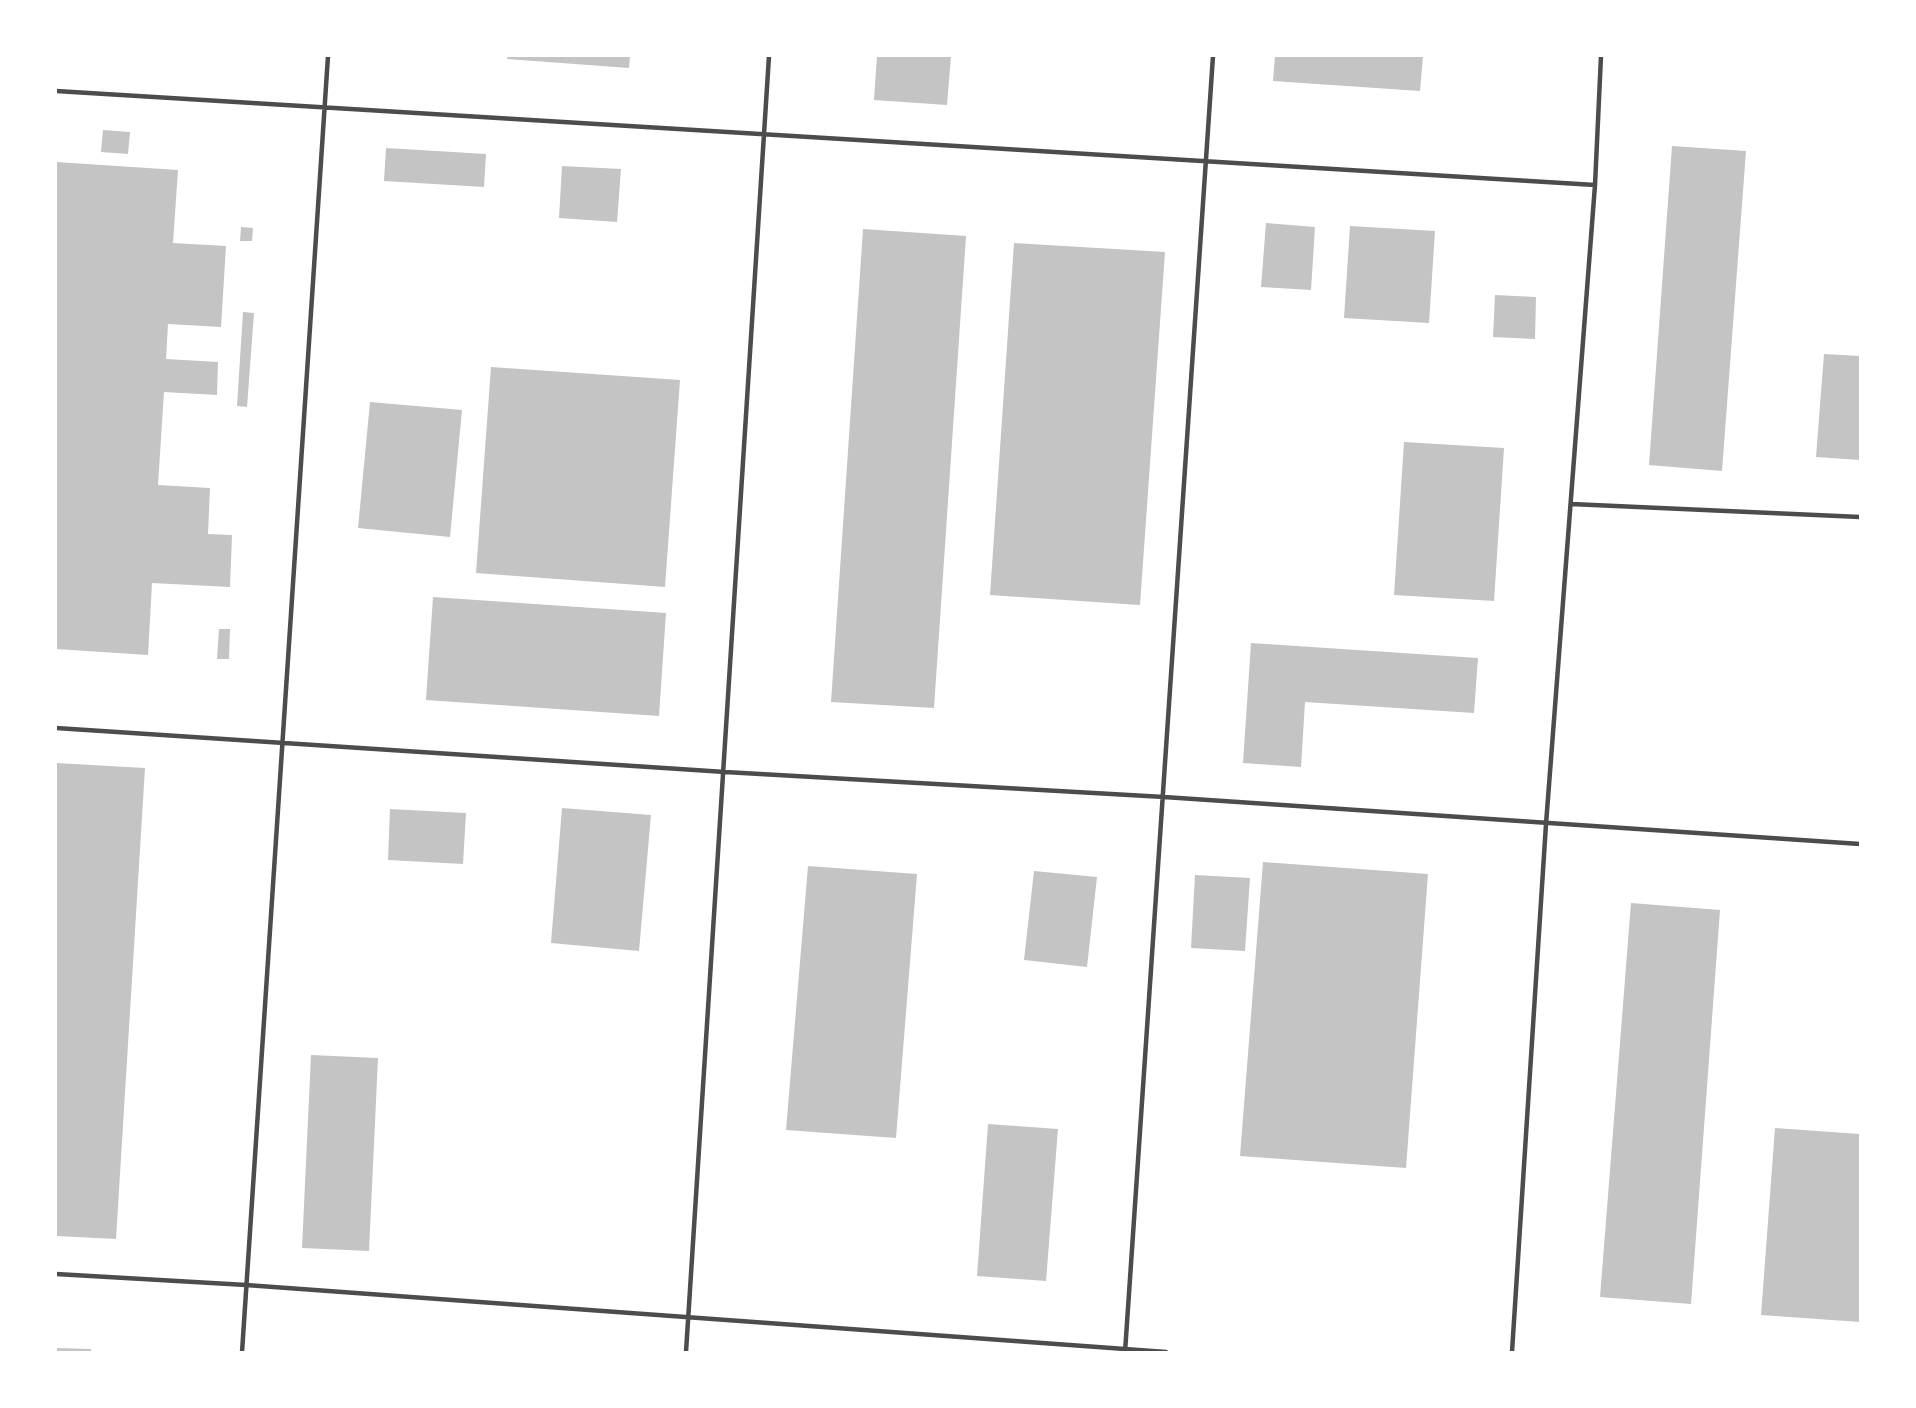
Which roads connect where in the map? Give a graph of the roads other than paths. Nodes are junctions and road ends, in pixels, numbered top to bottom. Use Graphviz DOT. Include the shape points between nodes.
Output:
graph roads {
  1 [pos="328,56"];
  2 [pos="769,56"];
  3 [pos="1213,56"];
  4 [pos="1601,56"];
  5 [pos="56,91"];
  6 [pos="325,109"];
  7 [pos="764,135"];
  8 [pos="1205,162"];
  9 [pos="1595,185"];
  10 [pos="1571,504"];
  11 [pos="1860,517"];
  12 [pos="56,728"];
  13 [pos="280,744"];
  14 [pos="724,772"];
  15 [pos="1164,797"];
  16 [pos="1546,824"];
  17 [pos="1860,844"];
  18 [pos="56,1274"];
  19 [pos="246,1285"];
  20 [pos="688,1317"];
  21 [pos="1126,1351"];
  22 [pos="242,1353"];
  23 [pos="686,1353"];
  24 [pos="1166,1353"];
  25 [pos="1512,1353"];
  1 -- 6 [label="lane"];
  2 -- 7 [label="lane"];
  3 -- 8 [label="lane"];
  4 -- 9 [label="lane"];
  5 -- 6 [label="lane"];
  6 -- 7 [label="lane"];
  6 -- 13 [label="lane"];
  7 -- 8 [label="lane"];
  7 -- 14 [label="lane"];
  8 -- 9 [label="lane"];
  8 -- 15 [label="lane"];
  9 -- 10 [label="lane"];
  10 -- 11 [label="lane"];
  10 -- 16 [label="lane"];
  12 -- 13 [label="lane"];
  13 -- 14 [label="lane"];
  13 -- 19 [label="lane"];
  14 -- 15 [label="lane"];
  14 -- 20 [label="lane"];
  15 -- 16 [label="lane"];
  15 -- 21 [label="lane"];
  16 -- 17 [label="lane"];
  16 -- 25 [label="lane"];
  18 -- 19 [label="lane"];
  19 -- 20 [label="lane"];
  19 -- 22 [label="lane"];
  20 -- 21 [label="lane"];
  20 -- 23 [label="lane"];
  21 -- 24 [label="lane"];
}
